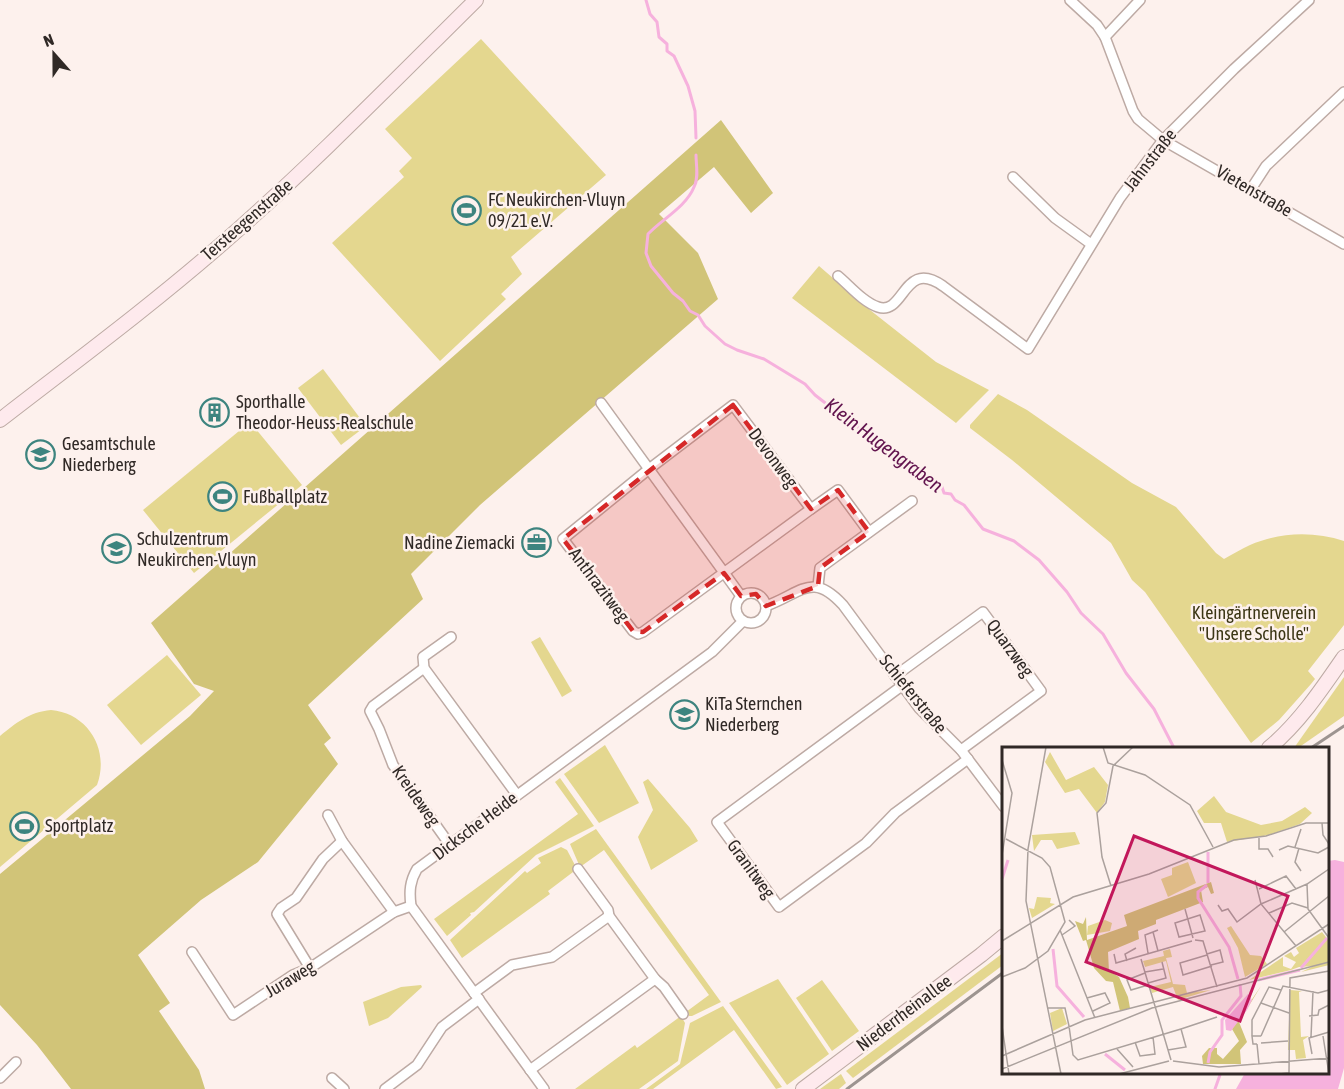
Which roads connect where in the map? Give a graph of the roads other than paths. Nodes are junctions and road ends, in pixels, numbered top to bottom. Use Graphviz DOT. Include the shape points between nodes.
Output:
graph roads {
  1 [pos="476,0"];
  2 [pos="1070,0"];
  3 [pos="1140,0"];
  4 [pos="1309,0"];
  5 [pos="1104,37"];
  6 [pos="1344,92"];
  7 [pos="1163,140"];
  8 [pos="1013,177"];
  9 [pos="1251,189"];
  10 [pos="1091,244"];
  11 [pos="1344,244"];
  12 [pos="838,276"];
  13 [pos="600,403"];
  14 [pos="1,418"];
  15 [pos="649,469"];
  16 [pos="912,501"];
  17 [pos="811,509"];
  18 [pos="869,532"];
  19 [pos="724,573"];
  20 [pos="818,586"];
  21 [pos="741,596"];
  22 [pos="766,606"];
  23 [pos="743,621"];
  24 [pos="451,637"];
  25 [pos="1344,657"];
  26 [pos="424,668"];
  27 [pos="895,676"];
  28 [pos="903,686"];
  29 [pos="1308,705"];
  30 [pos="1258,747"];
  31 [pos="1270,747"];
  32 [pos="961,750"];
  33 [pos="968,759"];
  34 [pos="517,795"];
  35 [pos="1002,804"];
  36 [pos="328,815"];
  37 [pos="342,841"];
  38 [pos="450,844"];
  39 [pos="578,869"];
  40 [pos="411,906"];
  41 [pos="394,912"];
  42 [pos="609,916"];
  43 [pos="1002,938"];
  44 [pos="1002,950"];
  45 [pos="192,952"];
  46 [pos="310,968"];
  47 [pos="655,979"];
  48 [pos="477,996"];
  49 [pos="683,1014"];
  50 [pos="16,1062"];
  51 [pos="530,1070"];
  52 [pos="0,1078"];
  53 [pos="332,1078"];
  54 [pos="541,1088"];
  55 [pos="344,1089"];
  56 [pos="385,1089"];
  57 [pos="803,1089"];
  58 [pos="816,1089"];
  1 -- 14 [label="main road, Tersteegenstraße" via="224,242 149,306"];
  2 -- 5 [label="street, Vietenstraße"];
  3 -- 5 [label="street"];
  4 -- 7 [label="street, Jahnstraße"];
  5 -- 7 [label="street, Vietenstraße" via="1133,111"];
  6 -- 9 [label="street" via="1266,166"];
  7 -- 9 [label="street, Vietenstraße"];
  7 -- 10 [label="street, Jahnstraße"];
  8 -- 10 [label="street" via="1054,218"];
  9 -- 11 [label="street, Vietenstraße"];
  10 -- 12 [label="street, Jahnstraße" via="1028,349 928,278 913,281 896,302 884,308 864,299"];
  13 -- 15 [label="street"];
  15 -- 17 [label="street, Devonweg" via="733,405"];
  15 -- 19 [label="street"];
  15 -- 19 [label="street, Anthrazitweg" via="563,539 638,634"];
  16 -- 18 [label="street"];
  17 -- 18 [label="street" via="838,490"];
  17 -- 19 [label="street"];
  18 -- 20 [label="street" via="820,568"];
  19 -- 21 [label="street"];
  20 -- 22 [label="street" via="806,587"];
  20 -- 27 [label="street, Schieferstraße" via="831,592 843,605"];
  21 -- 22 [label="street" via="756,594"];
  21 -- 23 [label="street" via="735,609"];
  22 -- 23 [label="street, Dicksche Heide" via="765,615 757,622"];
  23 -- 34 [label="street, Dicksche Heide" via="712,652"];
  24 -- 26 [label="street, Kreideweg" via="423,657"];
  25 -- 29 [label="main road"];
  26 -- 34 [label="street"];
  26 -- 38 [label="street, Kreideweg" via="370,711 393,765"];
  27 -- 28 [label="street, Schieferstraße"];
  27 -- 32 [label="street, Quarzweg" via="983,612 1041,691"];
  28 -- 32 [label="street, Schieferstraße"];
  28 -- 33 [label="street, Granitweg" via="717,822 779,907 866,843 895,813"];
  29 -- 30 [label="main road"];
  29 -- 31 [label="main road"];
  32 -- 33 [label="street, Schieferstraße"];
  33 -- 35 [label="street, Schieferstraße"];
  34 -- 38 [label="street, Dicksche Heide"];
  36 -- 37 [label="street"];
  37 -- 41 [label="street"];
  37 -- 46 [label="street" via="323,859 296,898 277,914"];
  38 -- 40 [label="street, Dicksche Heide" via="417,869 410,885"];
  39 -- 42 [label="street"];
  40 -- 41 [label="street, Juraweg"];
  40 -- 48 [label="street"];
  41 -- 46 [label="street, Juraweg"];
  42 -- 47 [label="street"];
  42 -- 48 [label="street" via="552,957 512,965"];
  43 -- 57 [label="main road, Niederrheinallee"];
  44 -- 58 [label="main road, Niederrheinallee"];
  45 -- 46 [label="street, Juraweg" via="233,1014"];
  47 -- 49 [label="street"];
  47 -- 51 [label="street"];
  48 -- 51 [label="street"];
  48 -- 56 [label="street" via="442,1027 417,1065"];
  50 -- 52 [label="street"];
  51 -- 54 [label="street"];
  53 -- 55 [label="street"];
}
